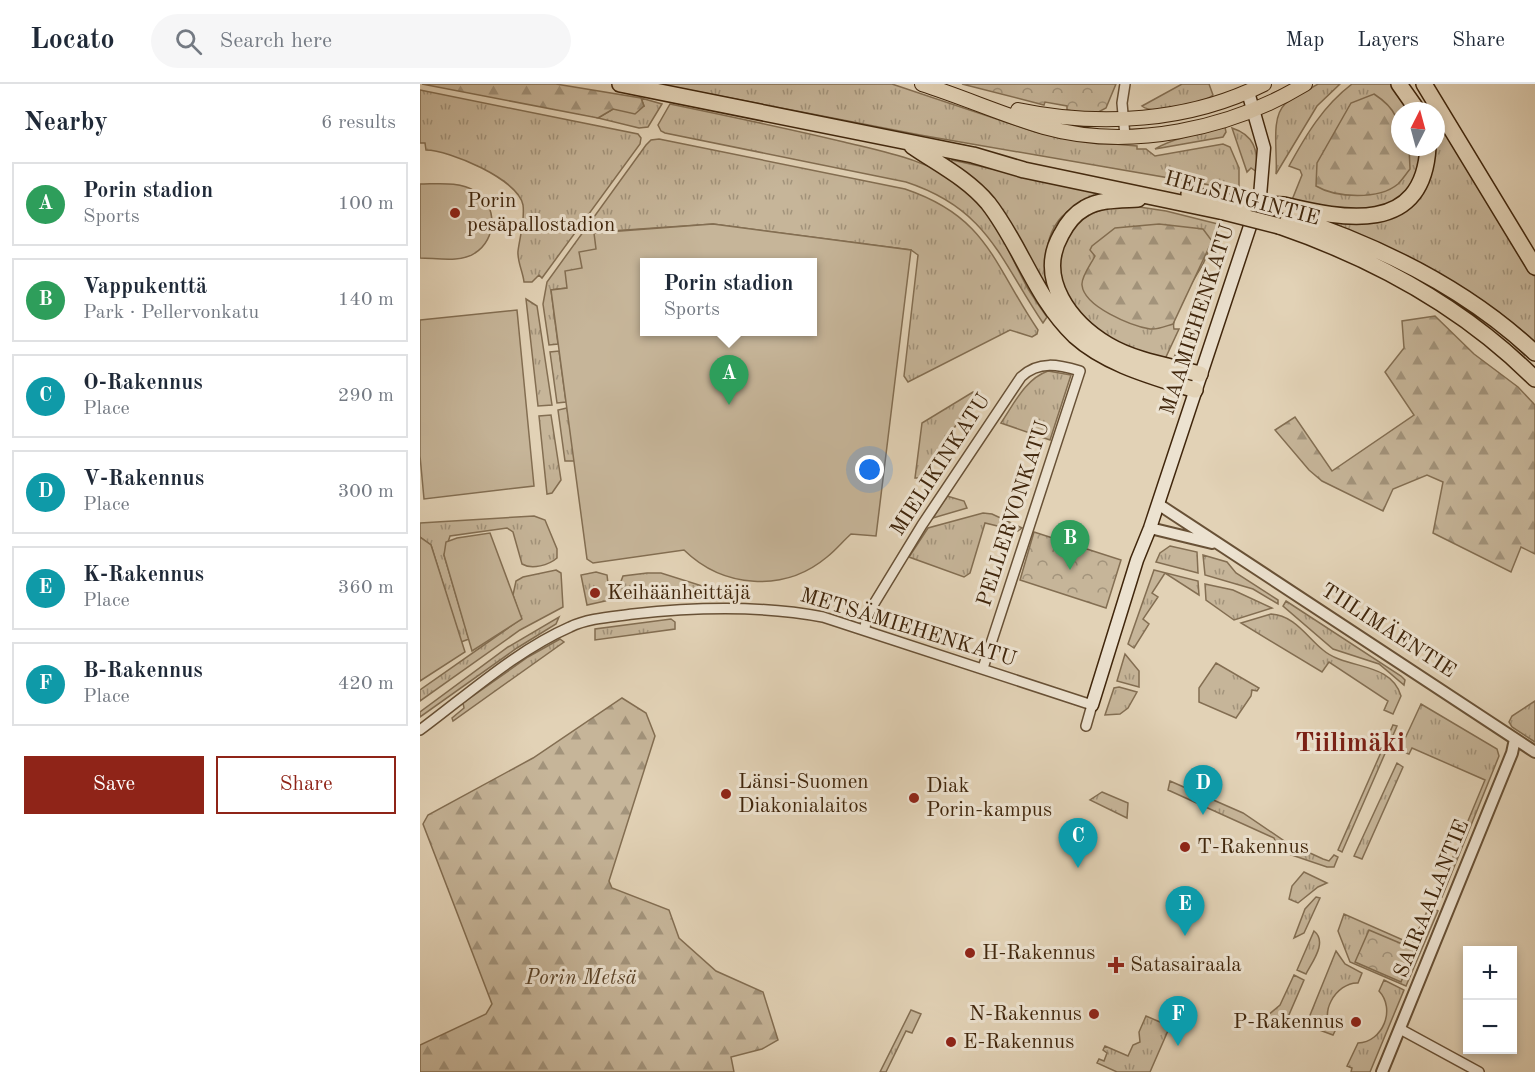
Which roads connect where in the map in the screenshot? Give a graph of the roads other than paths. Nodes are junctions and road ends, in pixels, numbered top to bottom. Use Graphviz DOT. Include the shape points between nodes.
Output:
graph roads {
  1 [pos="620,84"];
  2 [pos="922,84"];
  3 [pos="1125,84"];
  4 [pos="1264,84"];
  5 [pos="1305,84"];
  6 [pos="1399,84"];
  7 [pos="1424,84"];
  8 [pos="1248,92"];
  9 [pos="972,100"];
  10 [pos="1412,102"];
  11 [pos="1254,111"];
  12 [pos="1123,120"];
  13 [pos="1125,136"];
  14 [pos="904,141"];
  15 [pos="974,155"];
  16 [pos="1426,156"];
  17 [pos="1160,198"];
  18 [pos="1226,207"];
  19 [pos="1282,215"];
  20 [pos="1535,267"];
  21 [pos="1535,353"];
  22 [pos="1080,371"];
  23 [pos="1200,374"];
  24 [pos="1535,379"];
  25 [pos="1195,390"];
  26 [pos="1158,504"];
  27 [pos="1150,528"];
  28 [pos="1218,544"];
  29 [pos="865,629"];
  30 [pos="983,668"];
  31 [pos="1092,705"];
  32 [pos="1086,726"];
  33 [pos="420,730"];
  34 [pos="1515,739"];
  35 [pos="1535,752"];
  36 [pos="1400,1029"];
  37 [pos="1382,1072"];
  38 [pos="1479,1072"];
  1 -- 14 [label="highway, HELSINGINTIE"];
  2 -- 9 [label="main road"];
  3 -- 12 [label="street"];
  4 -- 8 [label="main road"];
  5 -- 11 [label="main road"];
  6 -- 10 [label="highway"];
  7 -- 20 [label="highway"];
  8 -- 11 [label="main road, MAAMIEHENKATU"];
  8 -- 12 [label="main road" via="1182,111"];
  9 -- 12 [label="main road" via="1045,116"];
  9 -- 13 [label="main road" via="1045,127"];
  11 -- 13 [label="main road" via="1179,130"];
  11 -- 23 [label="main road, MAAMIEHENKATU" via="1264,148 1260,196"];
  12 -- 13 [label="street"];
  14 -- 15 [label="highway, HELSINGINTIE"];
  14 -- 25 [label="highway" via="960,177 988,203 1046,302 1076,337 1135,369"];
  15 -- 17 [label="highway, HELSINGINTIE" via="1024,170"];
  15 -- 18 [label="highway, HELSINGINTIE" via="1022,159"];
  16 -- 19 [label="highway" via="1420,180 1400,205 1386,212 1360,218"];
  17 -- 18 [label="highway, HELSINGINTIE"];
  17 -- 23 [label="highway" via="1102,202 1085,208 1058,240 1053,260 1054,281 1064,306 1108,345"];
  18 -- 19 [label="highway, HELSINGINTIE, bridge"];
  19 -- 21 [label="highway, HELSINGINTIE" via="1363,243 1414,269 1496,321"];
  19 -- 24 [label="highway, HELSINGINTIE" via="1319,240 1404,280 1485,333"];
  22 -- 29 [label="street, MIELIKINKATU" via="1049,364 1028,370 1021,377 922,525 872,607"];
  22 -- 30 [label="street, PELLERVONKATU"];
  23 -- 25 [label="main road, MAAMIEHENKATU"];
  25 -- 26 [label="main road, MAAMIEHENKATU"];
  26 -- 27 [label="main road, MAAMIEHENKATU"];
  26 -- 28 [label="street, TIILIMÄENTIE"];
  27 -- 28 [label="street, TIILIMÄENTIE"];
  27 -- 31 [label="main road"];
  28 -- 34 [label="street, TIILIMÄENTIE"];
  29 -- 30 [label="street, METSÄMIEHENKATU"];
  29 -- 33 [label="street, METSÄMIEHENKATU" via="793,611 753,608 651,612 587,621 528,651"];
  30 -- 31 [label="street, METSÄMIEHENKATU"];
  31 -- 32 [label="street"];
  34 -- 35 [label="street, TIILIMÄENTIE"];
  34 -- 36 [label="street, SAIRAALANTIE"];
  36 -- 37 [label="street, SAIRAALANTIE"];
  36 -- 38 [label="street"];
}
